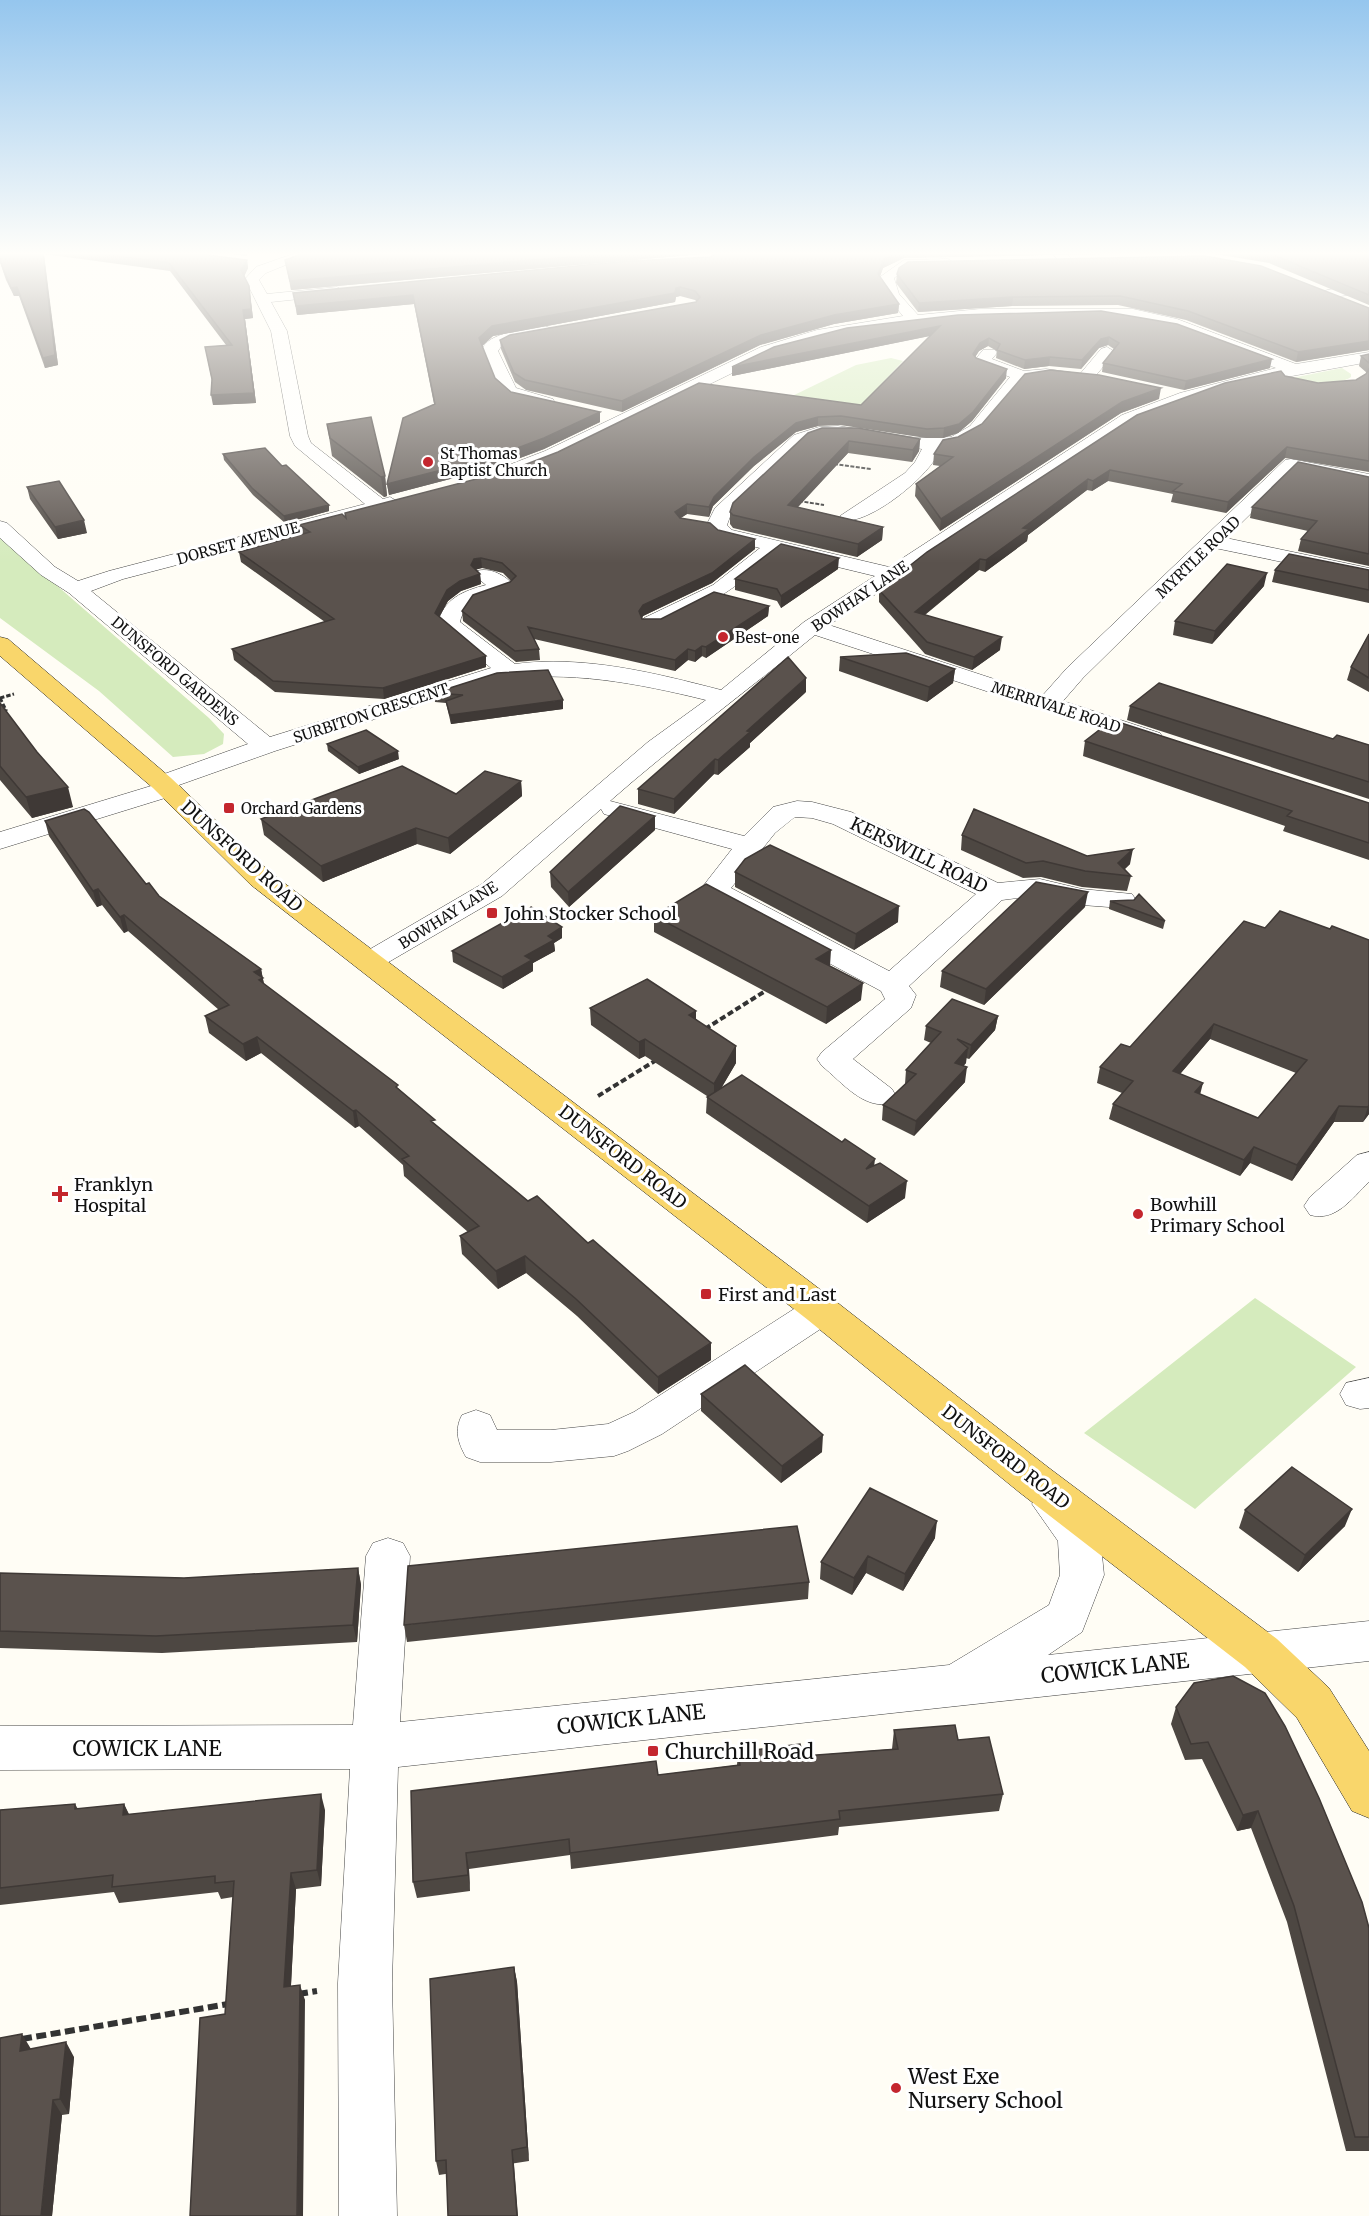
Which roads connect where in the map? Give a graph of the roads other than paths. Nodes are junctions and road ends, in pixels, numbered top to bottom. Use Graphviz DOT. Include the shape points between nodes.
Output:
graph roads {
  1 [pos="284,356"];
  2 [pos="493,356"];
  3 [pos="758,356"];
  4 [pos="986,356"];
  5 [pos="1103,356"];
  6 [pos="1251,356"];
  7 [pos="1364,366"];
  8 [pos="1023,376"];
  9 [pos="1086,377"];
  10 [pos="1299,377"];
  11 [pos="1108,380"];
  12 [pos="1158,389"];
  13 [pos="1183,397"];
  14 [pos="562,406"];
  15 [pos="593,413"];
  16 [pos="625,420"];
  17 [pos="933,444"];
  18 [pos="495,475"];
  19 [pos="1369,480"];
  20 [pos="402,500"];
  21 [pos="380,506"];
  22 [pos="854,513"];
  23 [pos="0,527"];
  24 [pos="1214,542"];
  25 [pos="775,547"];
  26 [pos="892,574"];
  27 [pos="1369,574"];
  28 [pos="484,575"];
  29 [pos="76,589"];
  30 [pos="712,593"];
  31 [pos="735,599"];
  32 [pos="652,623"];
  33 [pos="812,627"];
  34 [pos="0,644"];
  35 [pos="510,671"];
  36 [pos="725,698"];
  37 [pos="1048,704"];
  38 [pos="1170,744"];
  39 [pos="266,746"];
  40 [pos="166,786"];
  41 [pos="593,802"];
  42 [pos="0,841"];
  43 [pos="750,846"];
  44 [pos="994,892"];
  45 [pos="1122,900"];
  46 [pos="370,961"];
  47 [pos="892,985"];
  48 [pos="880,1096"];
  49 [pos="1369,1163"];
  50 [pos="1322,1206"];
  51 [pos="821,1310"];
  52 [pos="476,1426"];
  53 [pos="1034,1479"];
  54 [pos="388,1556"];
  55 [pos="1369,1641"];
  56 [pos="1261,1653"];
  57 [pos="954,1684"];
  58 [pos="375,1747"];
  59 [pos="0,1748"];
  60 [pos="1369,1795"];
  61 [pos="368,2216"];
  1 -- 21 [label="street" via="304,446"];
  2 -- 14 [label="street" via="509,391"];
  3 -- 16 [label="street"];
  4 -- 8 [label="street" via="982,361"];
  5 -- 9 [label="street"];
  6 -- 10 [label="street"];
  7 -- 10 [label="street, BOWHAY LANE" via="1338,362"];
  8 -- 9 [label="street"];
  8 -- 17 [label="street" via="972,434 954,442"];
  9 -- 11 [label="street"];
  10 -- 13 [label="street, BOWHAY LANE" via="1268,374"];
  12 -- 13 [label="street"];
  13 -- 26 [label="street, BOWHAY LANE" via="1128,419 1092,440"];
  15 -- 16 [label="street"];
  16 -- 18 [label="street" via="551,455"];
  17 -- 22 [label="street" via="931,456 914,474"];
  17 -- 25 [label="street" via="828,430 800,439 707,524 725,534"];
  19 -- 24 [label="street, MYRTLE ROAD" via="1291,465"];
  20 -- 21 [label="street, DORSET AVENUE"];
  21 -- 29 [label="street, DORSET AVENUE"];
  23 -- 29 [label="street, DUNSFORD GARDENS" via="48,571"];
  24 -- 27 [label="street"];
  24 -- 37 [label="street, MYRTLE ROAD" via="1075,673"];
  25 -- 26 [label="street"];
  25 -- 30 [label="street"];
  26 -- 33 [label="street, BOWHAY LANE"];
  28 -- 35 [label="street" via="512,590 459,604 450,613 449,624"];
  29 -- 39 [label="street, DUNSFORD GARDENS"];
  30 -- 31 [label="street"];
  30 -- 32 [label="street"];
  33 -- 36 [label="street, BOWHAY LANE"];
  33 -- 37 [label="street, MERRIVALE ROAD"];
  34 -- 40 [label="main road, DUNSFORD ROAD"];
  35 -- 36 [label="street, SURBITON CRESCENT" via="588,671 635,677"];
  35 -- 39 [label="street, SURBITON CRESCENT"];
  36 -- 41 [label="street, BOWHAY LANE" via="657,747"];
  37 -- 38 [label="street, MERRIVALE ROAD"];
  39 -- 40 [label="street"];
  40 -- 42 [label="street"];
  40 -- 46 [label="main road, DUNSFORD ROAD" via="261,879"];
  41 -- 43 [label="street"];
  41 -- 46 [label="street, BOWHAY LANE" via="492,890"];
  43 -- 44 [label="street, KERSWILL ROAD" via="782,813 822,812"];
  43 -- 47 [label="street, KERSWILL ROAD" via="714,890"];
  44 -- 45 [label="street" via="1040,886 1082,897"];
  44 -- 47 [label="street, KERSWILL ROAD"];
  46 -- 51 [label="main road, DUNSFORD ROAD"];
  47 -- 48 [label="street" via="901,995 900,1002 833,1059"];
  49 -- 50 [label="street"];
  51 -- 52 [label="street" via="648,1423 614,1440 551,1446 480,1446"];
  51 -- 53 [label="main road, DUNSFORD ROAD"];
  53 -- 56 [label="main road, DUNSFORD ROAD"];
  53 -- 57 [label="street" via="1079,1536 1082,1575 1066,1618"];
  54 -- 58 [label="street"];
  55 -- 56 [label="street, COWICK LANE"];
  56 -- 57 [label="street, COWICK LANE"];
  56 -- 60 [label="main road, DUNSFORD ROAD" via="1313,1703"];
  57 -- 58 [label="street, COWICK LANE"];
  58 -- 59 [label="street, COWICK LANE"];
  58 -- 61 [label="street" via="365,1983"];
}
